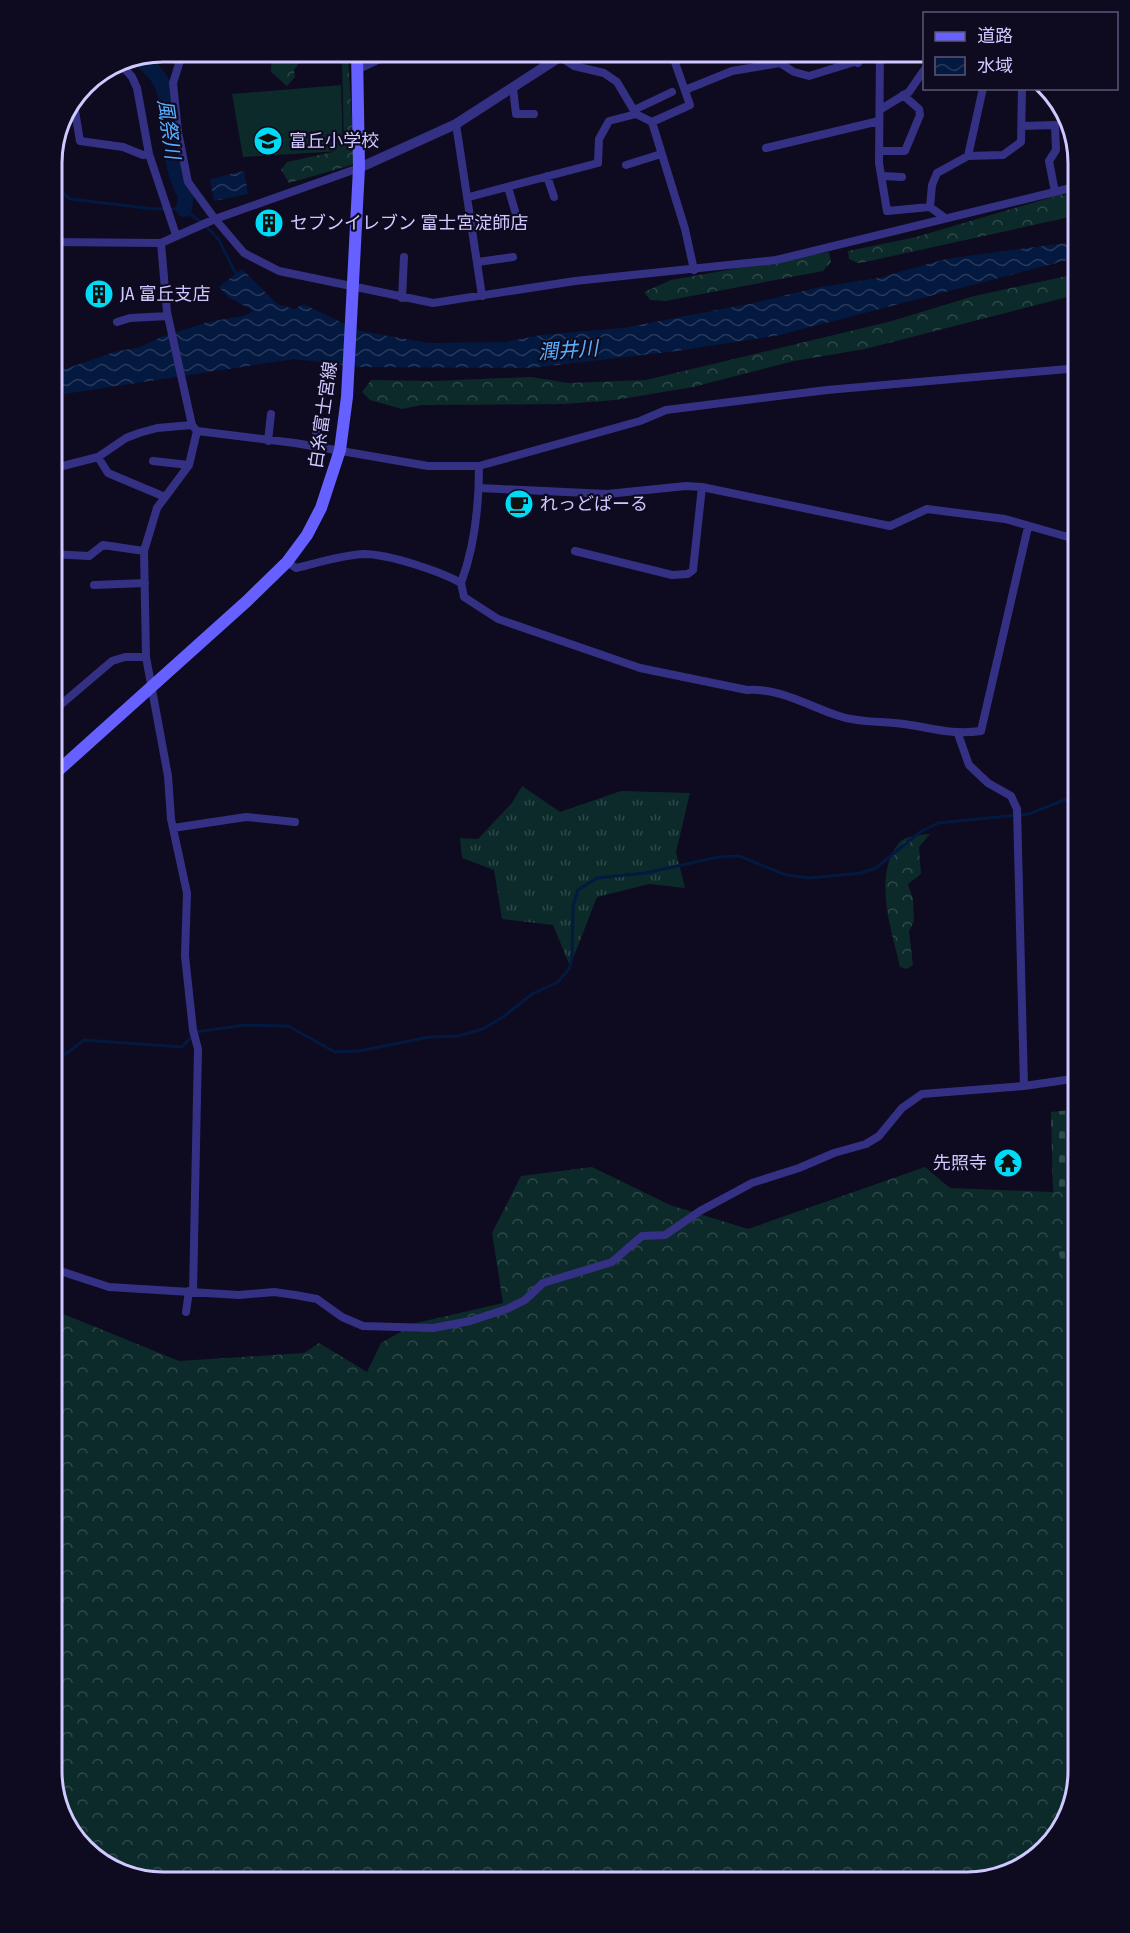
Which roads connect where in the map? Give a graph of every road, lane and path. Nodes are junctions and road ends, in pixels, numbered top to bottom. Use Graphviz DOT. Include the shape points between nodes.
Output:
graph roads {
  1 [pos="180,62"];
  2 [pos="357,62"];
  3 [pos="374,62"];
  4 [pos="548,62"];
  5 [pos="570,62"];
  6 [pos="675,62"];
  7 [pos="880,62"];
  8 [pos="858,63"];
  9 [pos="125,69"];
  10 [pos="357,70"];
  11 [pos="923,71"];
  12 [pos="513,88"];
  13 [pos="685,90"];
  14 [pos="982,90"];
  15 [pos="1022,90"];
  16 [pos="672,92"];
  17 [pos="903,95"];
  18 [pos="881,109"];
  19 [pos="75,112"];
  20 [pos="635,112"];
  21 [pos="534,114"];
  22 [pos="879,121"];
  23 [pos="652,122"];
  24 [pos="456,124"];
  25 [pos="1022,126"];
  26 [pos="766,148"];
  27 [pos="879,151"];
  28 [pos="149,154"];
  29 [pos="661,154"];
  30 [pos="968,156"];
  31 [pos="626,165"];
  32 [pos="359,168"];
  33 [pos="547,176"];
  34 [pos="882,176"];
  35 [pos="902,177"];
  36 [pos="508,187"];
  37 [pos="1068,189"];
  38 [pos="1055,192"];
  39 [pos="469,197"];
  40 [pos="554,197"];
  41 [pos="930,207"];
  42 [pos="515,211"];
  43 [pos="945,218"];
  44 [pos="215,219"];
  45 [pos="176,236"];
  46 [pos="62,242"];
  47 [pos="161,243"];
  48 [pos="404,256"];
  49 [pos="513,257"];
  50 [pos="478,262"];
  51 [pos="694,270"];
  52 [pos="353,290"];
  53 [pos="482,296"];
  54 [pos="402,298"];
  55 [pos="168,316"];
  56 [pos="117,322"];
  57 [pos="1068,369"];
  58 [pos="271,414"];
  59 [pos="195,428"];
  60 [pos="316,431"];
  61 [pos="268,441"];
  62 [pos="316,446"];
  63 [pos="340,450"];
  64 [pos="98,458"];
  65 [pos="153,461"];
  66 [pos="189,465"];
  67 [pos="62,466"];
  68 [pos="479,466"];
  69 [pos="702,487"];
  70 [pos="479,488"];
  71 [pos="165,497"];
  72 [pos="1028,527"];
  73 [pos="1068,537"];
  74 [pos="144,551"];
  75 [pos="575,551"];
  76 [pos="62,555"];
  77 [pos="287,562"];
  78 [pos="145,583"];
  79 [pos="461,583"];
  80 [pos="94,585"];
  81 [pos="146,657"];
  82 [pos="152,688"];
  83 [pos="62,704"];
  84 [pos="958,734"];
  85 [pos="62,767"];
  86 [pos="295,822"];
  87 [pos="173,828"];
  88 [pos="1068,1080"];
  89 [pos="1024,1086"];
  90 [pos="62,1272"];
  91 [pos="191,1291"];
  92 [pos="186,1312"];
  1 -- 44 [label="street" via="173,83 188,182"];
  2 -- 10 [label="main road, 白糸富士宮線"];
  3 -- 10 [label="street"];
  4 -- 12 [label="street"];
  5 -- 20 [label="street" via="604,73 617,82"];
  6 -- 13 [label="street"];
  7 -- 18 [label="street"];
  8 -- 13 [label="street" via="809,76 780,63 732,71"];
  9 -- 28 [label="street" via="137,88"];
  10 -- 32 [label="main road, 白糸富士宮線"];
  11 -- 17 [label="street"];
  12 -- 21 [label="street" via="516,114"];
  12 -- 24 [label="street"];
  13 -- 23 [label="street" via="690,105"];
  14 -- 30 [label="street"];
  15 -- 25 [label="street"];
  16 -- 20 [label="street"];
  17 -- 18 [label="street"];
  17 -- 27 [label="street" via="920,115 905,151"];
  18 -- 22 [label="street"];
  19 -- 28 [label="street" via="80,141"];
  20 -- 23 [label="street"];
  20 -- 33 [label="street" via="609,121 599,140 598,163"];
  22 -- 26 [label="street"];
  22 -- 27 [label="street"];
  23 -- 29 [label="street"];
  24 -- 32 [label="street"];
  24 -- 39 [label="street"];
  25 -- 30 [label="street" via="1021,142 1003,156"];
  25 -- 38 [label="street" via="1055,125 1056,150 1049,161"];
  27 -- 34 [label="street"];
  28 -- 45 [label="street"];
  29 -- 31 [label="street"];
  29 -- 51 [label="street"];
  30 -- 41 [label="street" via="937,173"];
  32 -- 44 [label="street"];
  32 -- 52 [label="main road, 白糸富士宮線"];
  33 -- 36 [label="street"];
  33 -- 40 [label="street"];
  34 -- 35 [label="street"];
  34 -- 41 [label="street" via="887,211"];
  36 -- 39 [label="street"];
  36 -- 42 [label="street"];
  37 -- 38 [label="street"];
  38 -- 43 [label="street"];
  39 -- 50 [label="street"];
  41 -- 43 [label="street"];
  43 -- 51 [label="street" via="776,260"];
  44 -- 45 [label="street"];
  44 -- 52 [label="street" via="244,253 266,266"];
  45 -- 47 [label="street"];
  46 -- 47 [label="street"];
  47 -- 55 [label="street"];
  48 -- 54 [label="street"];
  49 -- 50 [label="street"];
  50 -- 53 [label="street"];
  51 -- 53 [label="street" via="575,281"];
  52 -- 54 [label="street"];
  52 -- 63 [label="main road, 白糸富士宮線"];
  53 -- 54 [label="street" via="433,303"];
  55 -- 56 [label="street"];
  55 -- 59 [label="street"];
  57 -- 68 [label="street" via="827,390 666,410 640,421"];
  58 -- 61 [label="street"];
  59 -- 61 [label="street"];
  59 -- 64 [label="street" via="157,428 139,433"];
  59 -- 66 [label="street"];
  60 -- 62 [label="street"];
  61 -- 62 [label="street" via="293,447"];
  62 -- 63 [label="street"];
  63 -- 68 [label="street" via="428,466"];
  63 -- 77 [label="main road, 白糸富士宮線" via="321,508"];
  64 -- 67 [label="street"];
  64 -- 71 [label="street" via="108,473"];
  65 -- 66 [label="street"];
  66 -- 71 [label="street"];
  68 -- 70 [label="street"];
  69 -- 70 [label="street" via="607,494"];
  69 -- 72 [label="street" via="890,526 927,509 1005,519"];
  69 -- 75 [label="street" via="693,570 688,574 672,575"];
  70 -- 79 [label="street"];
  71 -- 74 [label="street" via="157,508"];
  72 -- 73 [label="street"];
  72 -- 84 [label="street" via="981,731"];
  74 -- 76 [label="street" via="103,545 89,556"];
  74 -- 78 [label="street"];
  77 -- 79 [label="street" via="296,567 364,554 389,558"];
  77 -- 82 [label="main road, 白糸富士宮線"];
  78 -- 80 [label="street"];
  78 -- 81 [label="street"];
  79 -- 84 [label="street" via="464,597 498,619 640,668 747,690 763,689 842,717"];
  81 -- 82 [label="street"];
  81 -- 83 [label="street" via="112,661"];
  82 -- 85 [label="main road, 白糸富士宮線"];
  82 -- 87 [label="street"];
  84 -- 89 [label="street" via="969,765 988,783 1011,796 1017,809"];
  86 -- 87 [label="street" via="246,817"];
  87 -- 91 [label="street" via="187,893 185,956 198,1049"];
  88 -- 89 [label="street"];
  89 -- 91 [label="street" via="922,1094 866,1144 752,1183 664,1235 642,1236 612,1262 543,1283 525,1300 470,1321 433,1328 363,1326 317,1299 273,1292 239,1295"];
  90 -- 91 [label="street" via="109,1287"];
  91 -- 92 [label="street"];
}
